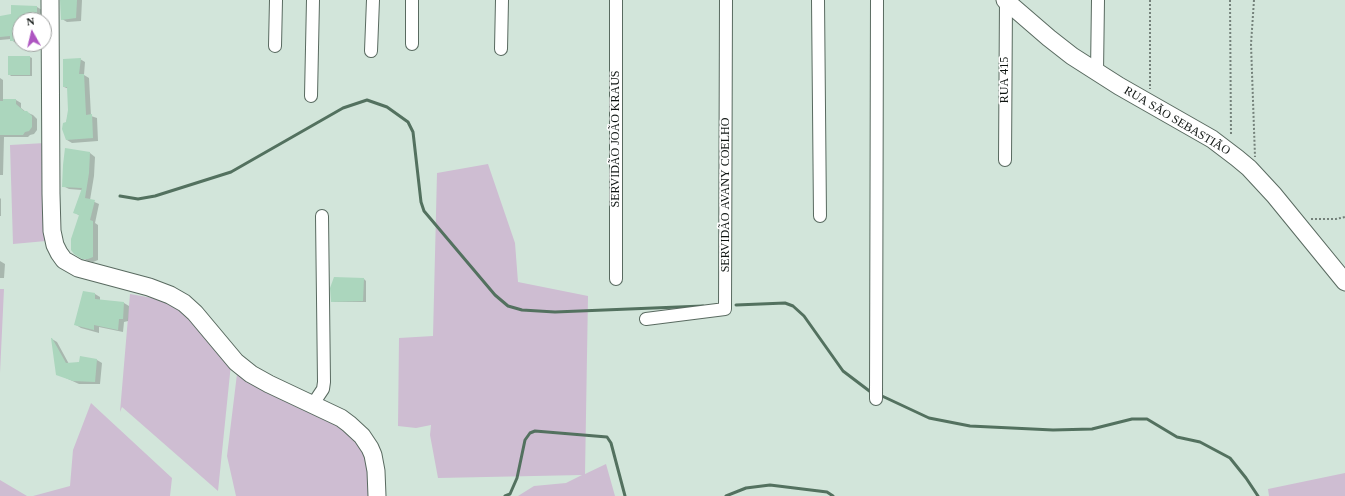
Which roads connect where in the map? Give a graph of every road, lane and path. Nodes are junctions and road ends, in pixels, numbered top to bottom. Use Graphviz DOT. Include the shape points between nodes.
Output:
graph roads {
  1 [pos="50,0"];
  2 [pos="276,0"];
  3 [pos="313,0"];
  4 [pos="373,0"];
  5 [pos="412,0"];
  6 [pos="502,0"];
  7 [pos="616,0"];
  8 [pos="726,0"];
  9 [pos="818,0"];
  10 [pos="877,0"];
  11 [pos="1006,0"];
  12 [pos="1098,0"];
  13 [pos="1150,0"];
  14 [pos="1230,0"];
  15 [pos="1254,0"];
  16 [pos="412,44"];
  17 [pos="275,46"];
  18 [pos="501,49"];
  19 [pos="371,51"];
  20 [pos="1097,72"];
  21 [pos="311,96"];
  22 [pos="1150,104"];
  23 [pos="1228,151"];
  24 [pos="1005,160"];
  25 [pos="1256,176"];
  26 [pos="322,216"];
  27 [pos="820,216"];
  28 [pos="1345,217"];
  29 [pos="1294,219"];
  30 [pos="616,279"];
  31 [pos="1345,282"];
  32 [pos="646,319"];
  33 [pos="876,399"];
  34 [pos="312,404"];
  35 [pos="377,496"];
  1 -- 34 [label="street" via="52,231 59,253 64,260 78,268 149,287 184,303 247,371"];
  2 -- 17 [label="street"];
  3 -- 21 [label="street"];
  4 -- 19 [label="street"];
  5 -- 16 [label="street"];
  6 -- 18 [label="street"];
  7 -- 30 [label="street, SERVIDÃO JOÃO KRAUS"];
  8 -- 32 [label="street, SERVIDÃO AVANY COELHO" via="726,309"];
  9 -- 27 [label="street"];
  10 -- 33 [label="street"];
  11 -- 20 [label="street, RUA SÃO SEBASTIÃO" via="1055,43"];
  11 -- 24 [label="street, RUA 415"];
  12 -- 20 [label="street"];
  13 -- 22 [label="path"];
  14 -- 23 [label="path" via="1231,136"];
  15 -- 25 [label="path" via="1251,44"];
  20 -- 22 [label="street, RUA SÃO SEBASTIÃO"];
  22 -- 23 [label="street, RUA SÃO SEBASTIÃO" via="1212,139"];
  23 -- 25 [label="street, RUA SÃO SEBASTIÃO"];
  25 -- 29 [label="street, RUA SÃO SEBASTIÃO"];
  26 -- 34 [label="street" via="324,382 323,389"];
  28 -- 29 [label="path"];
  29 -- 31 [label="street, RUA SÃO SEBASTIÃO"];
  34 -- 35 [label="street" via="341,418 357,430 366,442 375,463"];
}
